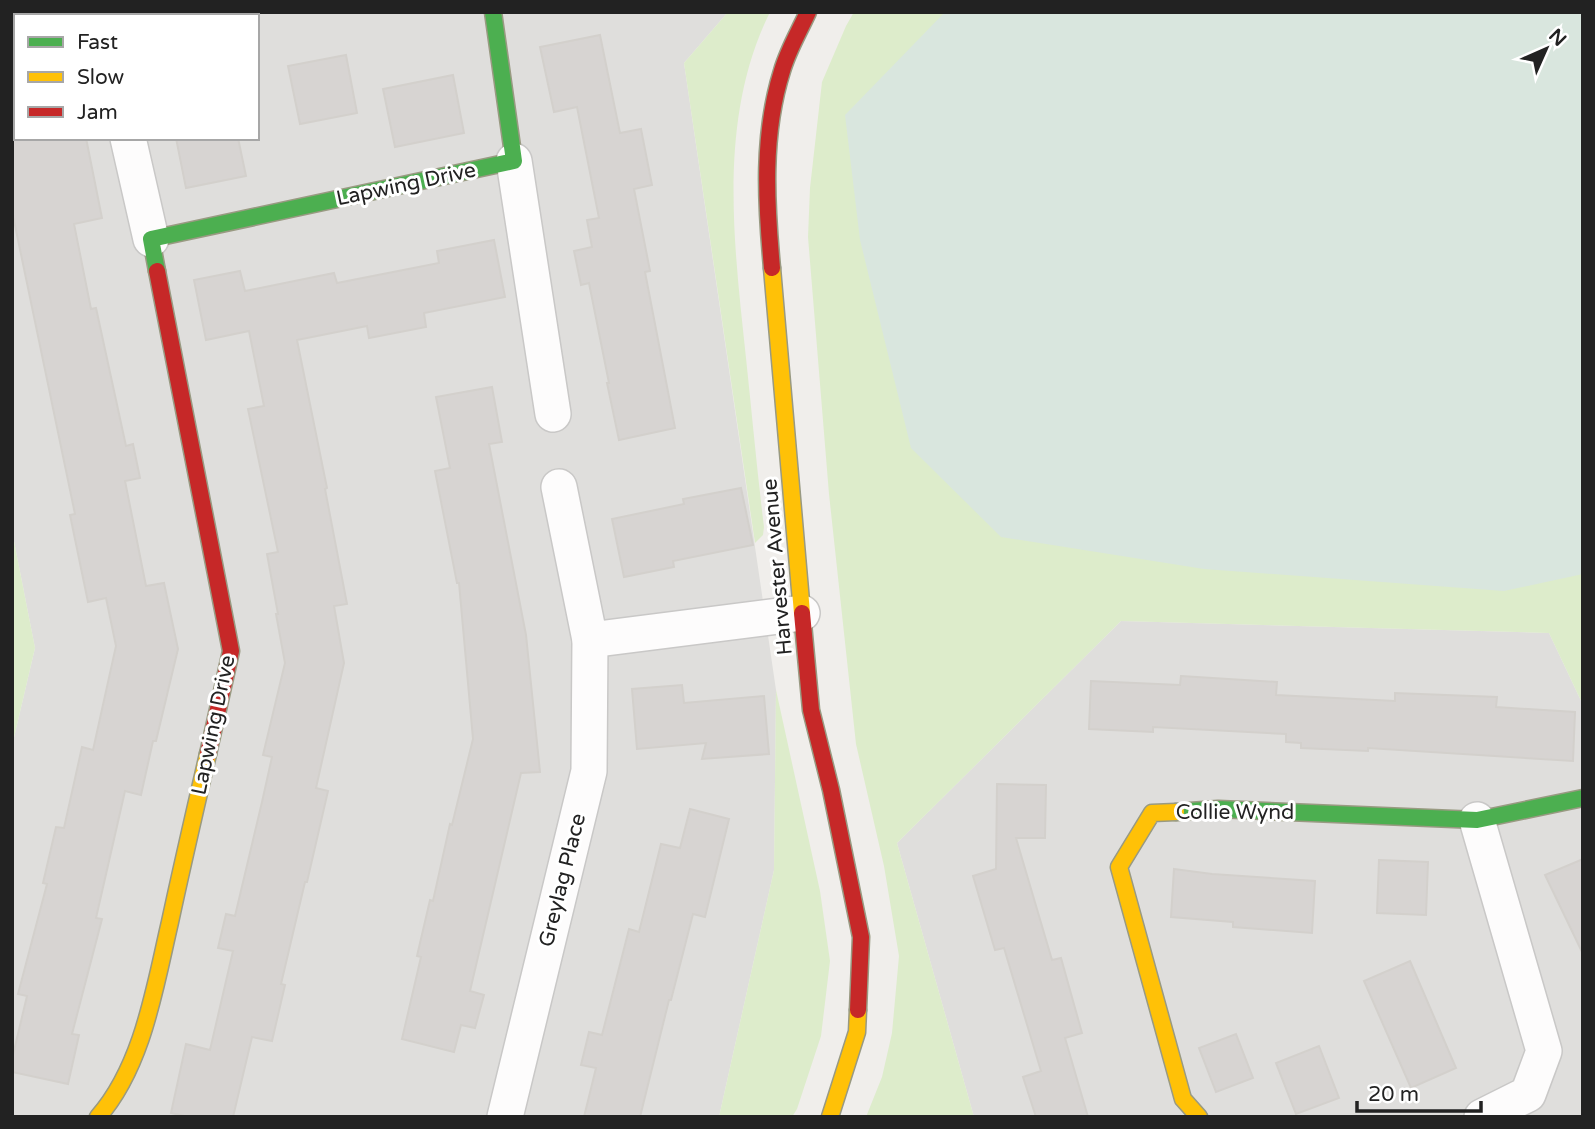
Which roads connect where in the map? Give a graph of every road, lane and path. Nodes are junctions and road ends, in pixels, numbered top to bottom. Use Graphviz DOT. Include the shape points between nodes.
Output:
graph roads {
  1 [pos="493,12"];
  2 [pos="808,12"];
  3 [pos="128,140"];
  4 [pos="514,161"];
  5 [pos="151,239"];
  6 [pos="553,414"];
  7 [pos="559,488"];
  8 [pos="802,613"];
  9 [pos="590,640"];
  10 [pos="1583,798"];
  11 [pos="1477,820"];
  12 [pos="107,1114"];
  13 [pos="505,1117"];
  14 [pos="830,1117"];
  15 [pos="1199,1117"];
  16 [pos="1482,1117"];
  1 -- 4 [label="street"];
  2 -- 8 [label="street, Harvester Avenue" via="780,74 769,127 766,180"];
  3 -- 5 [label="street, Lapwing Drive"];
  4 -- 5 [label="street, Lapwing Drive"];
  4 -- 6 [label="street"];
  5 -- 12 [label="street, Lapwing Drive" via="231,652 149,1009 134,1059"];
  7 -- 9 [label="street, Greylag Place"];
  8 -- 9 [label="street"];
  8 -- 14 [label="street, Harvester Avenue" via="811,710 861,937 857,1032"];
  9 -- 13 [label="street, Greylag Place" via="589,771"];
  10 -- 11 [label="street, Collie Wynd"];
  11 -- 15 [label="street, Collie Wynd" via="1218,809 1152,813 1119,867 1184,1099"];
  11 -- 16 [label="street" via="1544,1051 1528,1094"];
}
